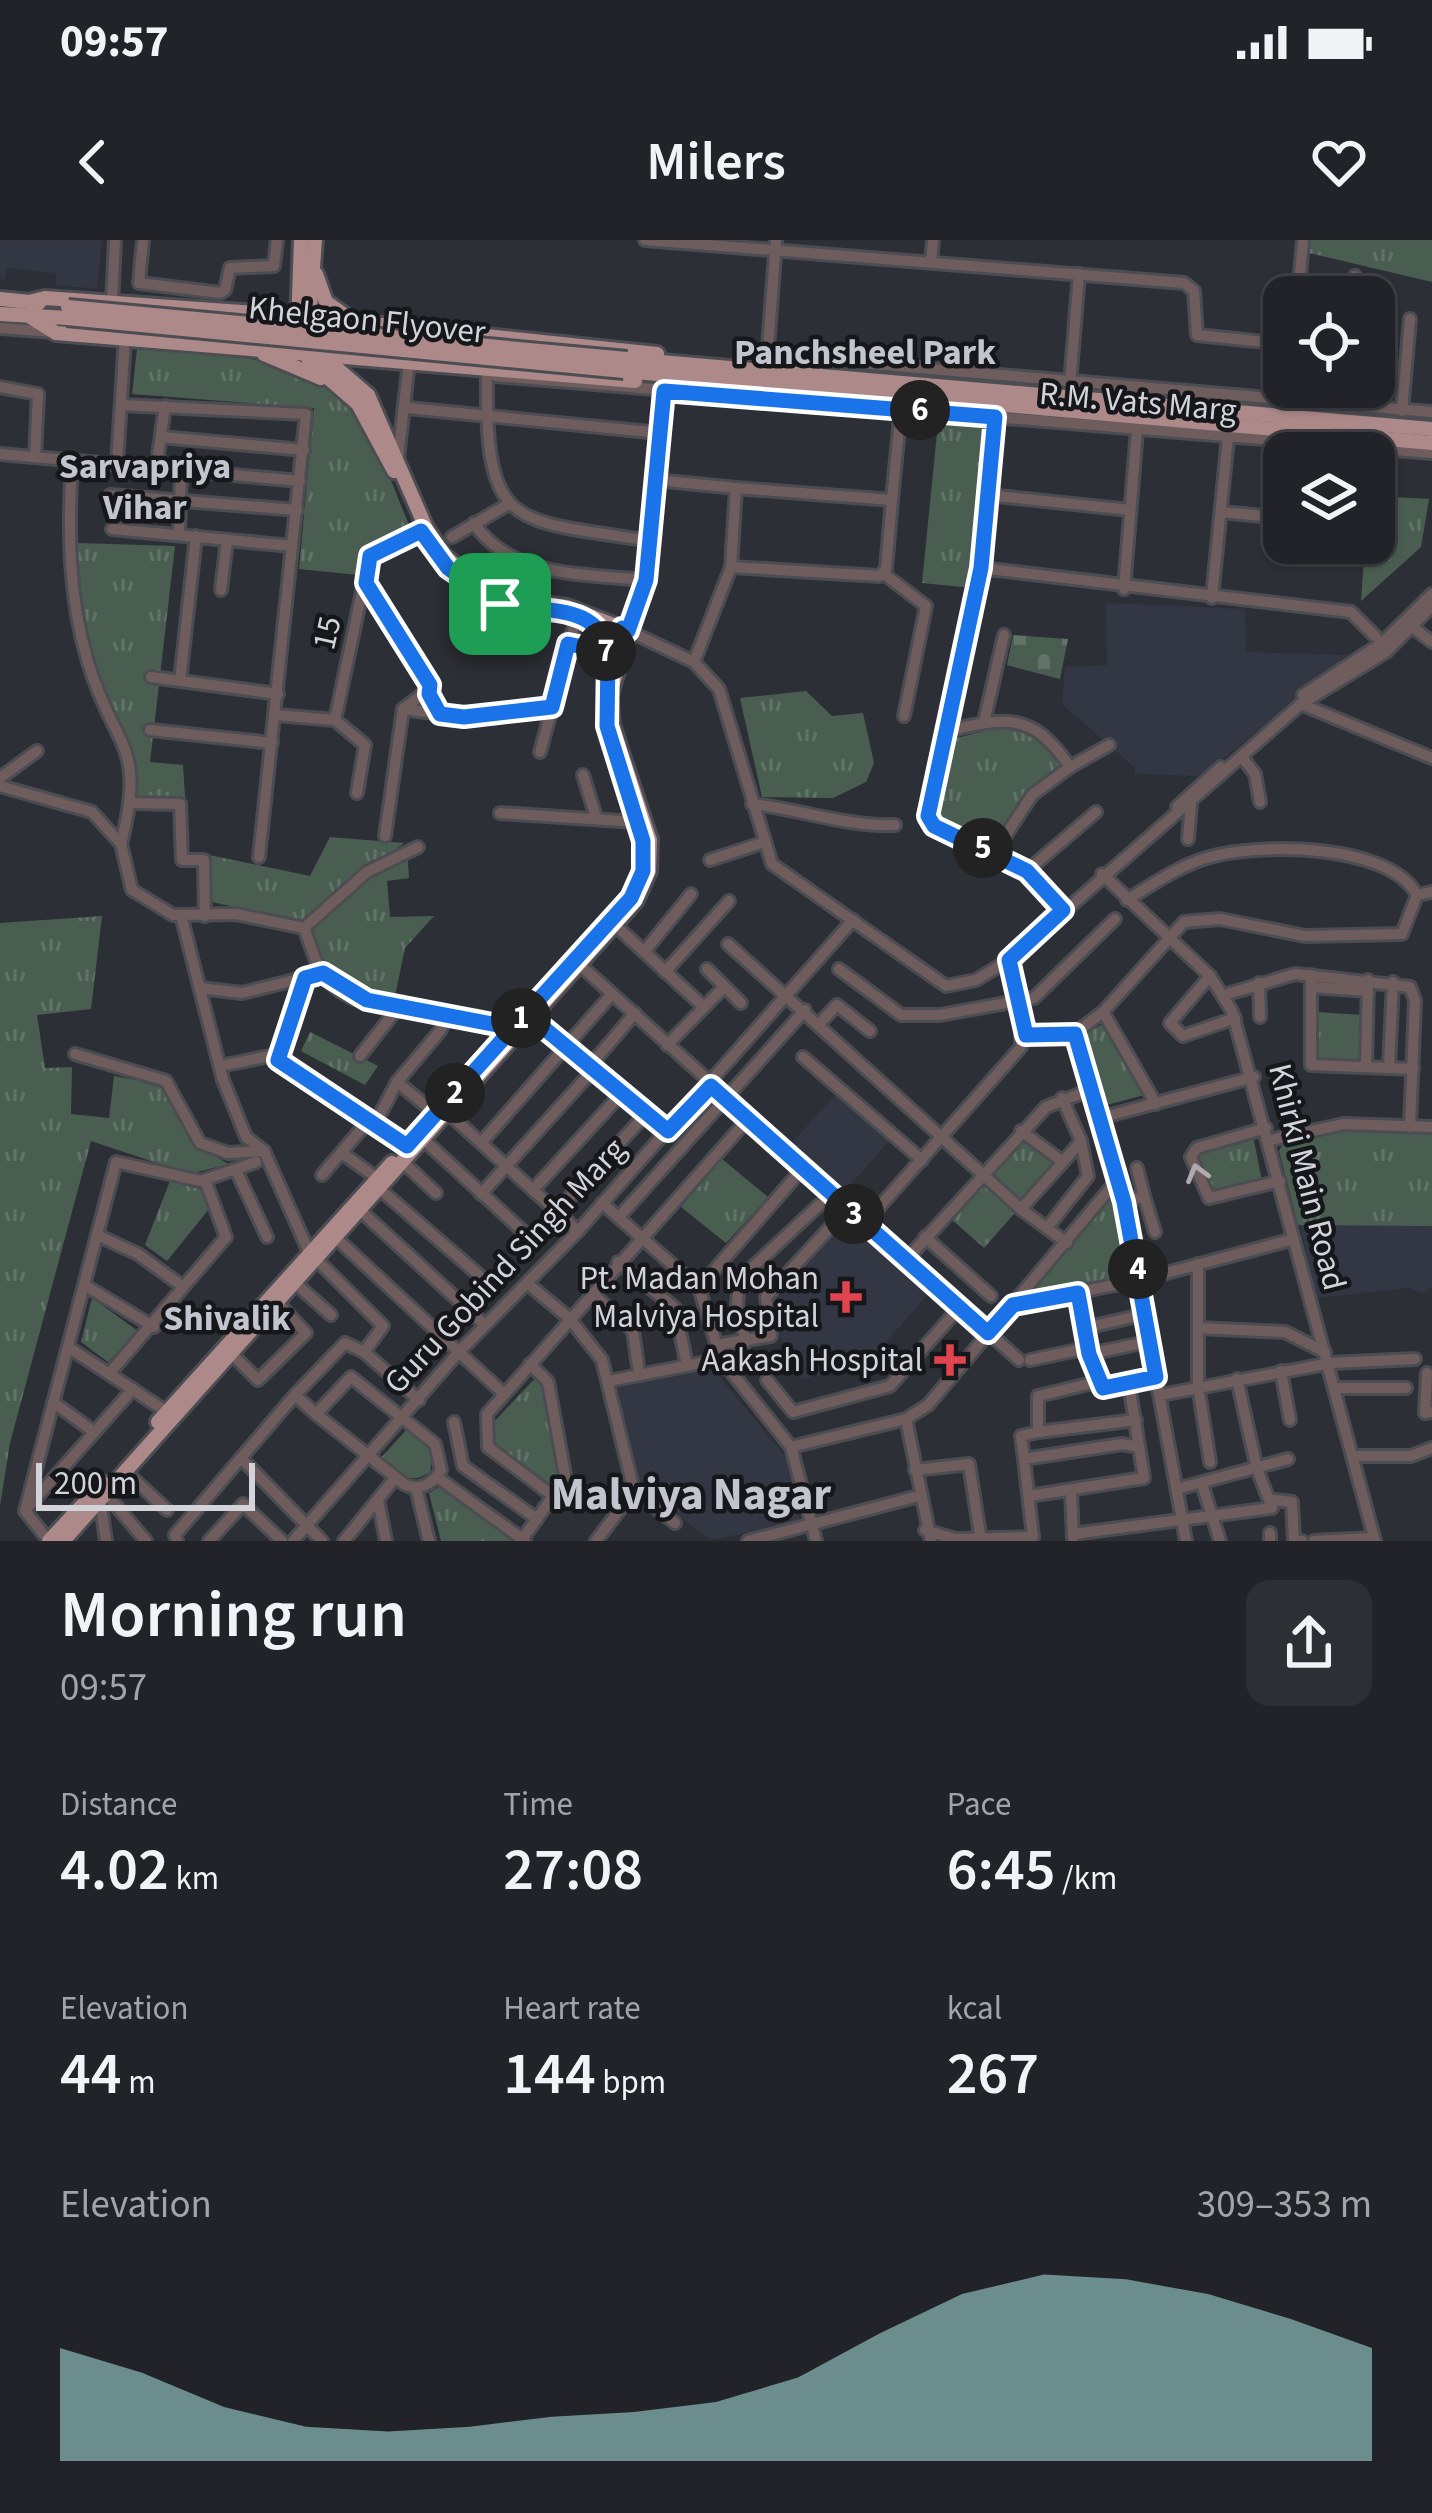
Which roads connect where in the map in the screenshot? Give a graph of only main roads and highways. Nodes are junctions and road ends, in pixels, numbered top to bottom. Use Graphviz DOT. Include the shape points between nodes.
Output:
graph roads {
  1 [pos="301,240"];
  2 [pos="315,240"];
  3 [pos="312,264"];
  4 [pos="297,283"];
  5 [pos="0,299"];
  6 [pos="29,309"];
  7 [pos="218,310"];
  8 [pos="0,314"];
  9 [pos="269,314"];
  10 [pos="304,317"];
  11 [pos="368,324"];
  12 [pos="406,327"];
  13 [pos="215,345"];
  14 [pos="246,347"];
  15 [pos="311,352"];
  16 [pos="672,362"];
  17 [pos="407,364"];
  18 [pos="626,365"];
  19 [pos="700,379"];
  20 [pos="351,397"];
  21 [pos="1432,429"];
  22 [pos="1432,443"];
  23 [pos="411,503"];
  24 [pos="423,529"];
  25 [pos="584,618"];
  26 [pos="627,635"];
  27 [pos="612,655"];
  28 [pos="529,1017"];
  29 [pos="442,1114"];
  30 [pos="379,1184"];
  31 [pos="312,1256"];
  32 [pos="100,1493"];
  33 [pos="49,1541"];
  34 [pos="63,1541"];
  1 -- 4 [label="main road"];
  2 -- 3 [label="main road"];
  3 -- 10 [label="main road"];
  3 -- 11 [label="main road" via="326,302"];
  4 -- 9 [label="main road"];
  4 -- 10 [label="main road"];
  5 -- 6 [label="main road"];
  6 -- 7 [label="main road" via="45,298"];
  6 -- 8 [label="main road"];
  6 -- 13 [label="main road" via="56,333"];
  6 -- 18 [label="main road, Khelgaon Flyover, bridge"];
  7 -- 9 [label="main road"];
  7 -- 13 [label="main road" via="234,329"];
  9 -- 10 [label="main road"];
  10 -- 11 [label="main road"];
  10 -- 15 [label="main road"];
  11 -- 12 [label="main road"];
  12 -- 16 [label="main road" via="611,347"];
  12 -- 17 [label="main road" via="387,342"];
  13 -- 14 [label="main road"];
  14 -- 15 [label="main road"];
  14 -- 20 [label="main road"];
  15 -- 17 [label="main road"];
  15 -- 20 [label="main road"];
  15 -- 23 [label="main road" via="368,395"];
  16 -- 18 [label="main road, Khelgaon Flyover"];
  16 -- 21 [label="main road"];
  17 -- 19 [label="main road"];
  18 -- 19 [label="main road, Khelgaon Flyover"];
  19 -- 22 [label="main road" via="995,411"];
  20 -- 23 [label="main road"];
  23 -- 24 [label="main road"];
  24 -- 25 [label="main road" via="448,568 487,598"];
  24 -- 26 [label="main road" via="491,595 567,607"];
  25 -- 26 [label="main road"];
  25 -- 27 [label="main road"];
  26 -- 27 [label="main road"];
  27 -- 28 [label="main road" via="607,726 644,850 636,889"];
  27 -- 28 [label="main road" via="609,711 651,851 642,891"];
  28 -- 29 [label="main road"];
  29 -- 30 [label="main road"];
  29 -- 30 [label="main road"];
  30 -- 31 [label="main road"];
  30 -- 31 [label="main road" via="362,1212"];
  31 -- 32 [label="main road"];
  31 -- 32 [label="main road" via="278,1304"];
  32 -- 33 [label="main road"];
  32 -- 34 [label="main road"];
}
